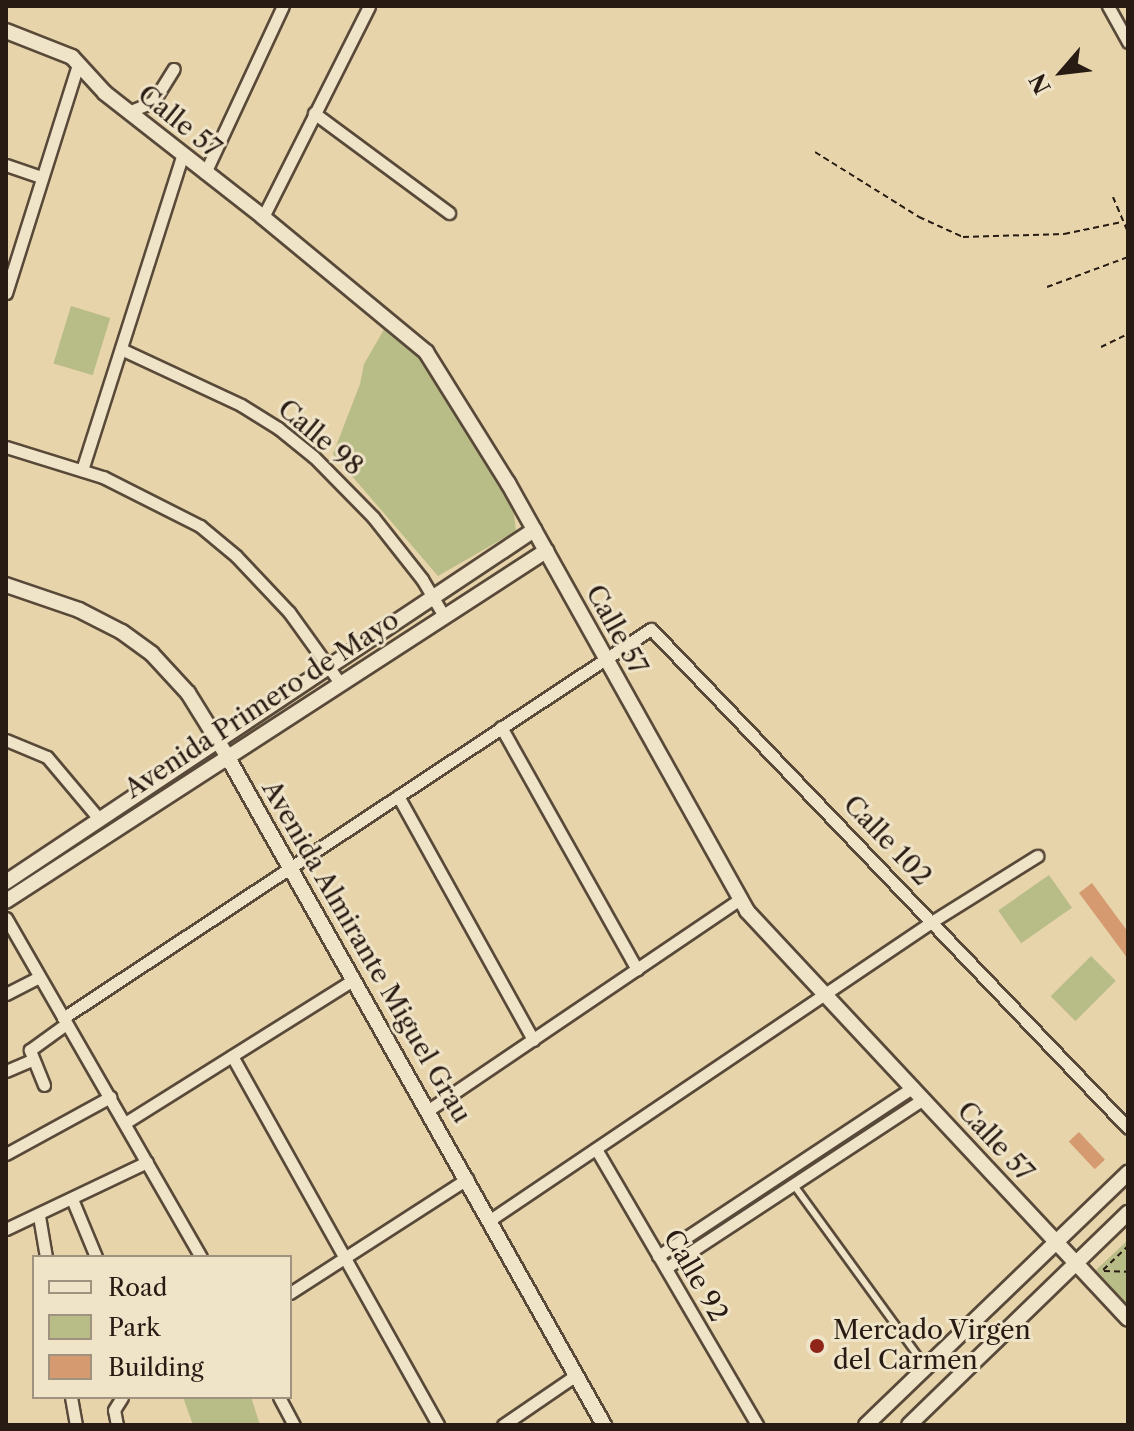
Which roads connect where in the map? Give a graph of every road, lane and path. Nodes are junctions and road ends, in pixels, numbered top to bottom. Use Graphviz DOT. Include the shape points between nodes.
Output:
graph roads {
  1 [pos="283,6"];
  2 [pos="369,6"];
  3 [pos="1108,6"];
  4 [pos="6,31"];
  5 [pos="1128,42"];
  6 [pos="78,64"];
  7 [pos="174,69"];
  8 [pos="128,112"];
  9 [pos="314,113"];
  10 [pos="815,152"];
  11 [pos="182,156"];
  12 [pos="6,165"];
  13 [pos="205,173"];
  14 [pos="41,177"];
  15 [pos="1113,197"];
  16 [pos="449,213"];
  17 [pos="263,217"];
  18 [pos="1122,222"];
  19 [pos="1128,233"];
  20 [pos="1128,257"];
  21 [pos="1047,287"];
  22 [pos="6,293"];
  23 [pos="1128,334"];
  24 [pos="1101,347"];
  25 [pos="121,349"];
  26 [pos="6,447"];
  27 [pos="82,470"];
  28 [pos="534,530"];
  29 [pos="546,551"];
  30 [pos="6,585"];
  31 [pos="434,596"];
  32 [pos="444,616"];
  33 [pos="603,658"];
  34 [pos="328,665"];
  35 [pos="340,683"];
  36 [pos="501,727"];
  37 [pos="6,740"];
  38 [pos="218,740"];
  39 [pos="227,756"];
  40 [pos="398,796"];
  41 [pos="100,820"];
  42 [pos="1037,856"];
  43 [pos="290,868"];
  44 [pos="9,876"];
  45 [pos="739,900"];
  46 [pos="6,901"];
  47 [pos="6,918"];
  48 [pos="933,921"];
  49 [pos="637,969"];
  50 [pos="39,977"];
  51 [pos="353,980"];
  52 [pos="6,994"];
  53 [pos="825,997"];
  54 [pos="64,1021"];
  55 [pos="533,1040"];
  56 [pos="232,1056"];
  57 [pos="32,1060"];
  58 [pos="6,1071"];
  59 [pos="44,1085"];
  60 [pos="913,1087"];
  61 [pos="110,1097"];
  62 [pos="923,1099"];
  63 [pos="427,1111"];
  64 [pos="125,1123"];
  65 [pos="1128,1128"];
  66 [pos="596,1149"];
  67 [pos="6,1154"];
  68 [pos="147,1162"];
  69 [pos="1128,1173"];
  70 [pos="467,1179"];
  71 [pos="793,1184"];
  72 [pos="72,1199"];
  73 [pos="1128,1213"];
  74 [pos="39,1216"];
  75 [pos="490,1220"];
  76 [pos="6,1229"];
  77 [pos="1057,1243"];
  78 [pos="1128,1246"];
  79 [pos="46,1255"];
  80 [pos="95,1255"];
  81 [pos="200,1255"];
  82 [pos="658,1256"];
  83 [pos="345,1258"];
  84 [pos="1075,1264"];
  85 [pos="1096,1266"];
  86 [pos="666,1268"];
  87 [pos="1101,1271"];
  88 [pos="1128,1272"];
  89 [pos="1110,1281"];
  90 [pos="292,1292"];
  91 [pos="1128,1319"];
  92 [pos="926,1367"];
  93 [pos="576,1375"];
  94 [pos="71,1399"];
  95 [pos="121,1399"];
  96 [pos="280,1399"];
  97 [pos="76,1425"];
  98 [pos="117,1425"];
  99 [pos="294,1425"];
  100 [pos="438,1425"];
  101 [pos="503,1425"];
  102 [pos="604,1425"];
  103 [pos="757,1425"];
  104 [pos="866,1425"];
  105 [pos="909,1425"];
  1 -- 13 [label="street"];
  2 -- 9 [label="street"];
  3 -- 5 [label="street"];
  4 -- 6 [label="street, Calle 57" via="58,49"];
  6 -- 8 [label="street, Calle 57"];
  6 -- 14 [label="street"];
  7 -- 8 [label="street" via="153,102"];
  8 -- 11 [label="street, Calle 57"];
  9 -- 16 [label="street"];
  9 -- 17 [label="street"];
  10 -- 18 [label="path" via="919,217 963,237 1064,234"];
  11 -- 13 [label="street, Calle 57"];
  11 -- 25 [label="street"];
  12 -- 14 [label="street"];
  13 -- 17 [label="street, Calle 57"];
  14 -- 22 [label="street"];
  15 -- 18 [label="path"];
  17 -- 28 [label="street, Calle 57" via="432,360"];
  18 -- 19 [label="path"];
  20 -- 21 [label="path"];
  23 -- 24 [label="path"];
  25 -- 27 [label="street"];
  25 -- 31 [label="street, Calle 98" via="241,405 296,442 359,501"];
  26 -- 27 [label="street"];
  27 -- 34 [label="street" via="159,503 218,541 289,612"];
  28 -- 29 [label="street, Calle 57"];
  28 -- 31 [label="street, Avenida Primero de Mayo"];
  29 -- 32 [label="street, Avenida Primero de Mayo"];
  29 -- 33 [label="street, Calle 57"];
  30 -- 38 [label="street, Avenida Almirante Miguel Grau" via="79,610 137,642 180,683"];
  31 -- 32 [label="street, Calle 98"];
  31 -- 34 [label="street, Avenida Primero de Mayo"];
  32 -- 35 [label="street, Avenida Primero de Mayo"];
  33 -- 36 [label="street"];
  33 -- 45 [label="street, Calle 57"];
  33 -- 48 [label="street, Calle 102" via="645,630 656,631"];
  34 -- 35 [label="street"];
  34 -- 38 [label="street, Avenida Primero de Mayo"];
  35 -- 39 [label="street, Avenida Primero de Mayo"];
  36 -- 40 [label="street"];
  36 -- 49 [label="street"];
  37 -- 41 [label="street" via="47,757"];
  38 -- 39 [label="street, Avenida Almirante Miguel Grau"];
  38 -- 41 [label="street, Avenida Primero de Mayo"];
  39 -- 43 [label="street, Avenida Almirante Miguel Grau"];
  39 -- 46 [label="street, Avenida Primero de Mayo"];
  40 -- 43 [label="street"];
  40 -- 55 [label="street"];
  41 -- 44 [label="street, Avenida Primero de Mayo"];
  42 -- 48 [label="street"];
  43 -- 51 [label="street, Avenida Almirante Miguel Grau"];
  43 -- 54 [label="street"];
  45 -- 49 [label="street"];
  45 -- 53 [label="street, Calle 57"];
  47 -- 50 [label="street"];
  48 -- 53 [label="street"];
  48 -- 65 [label="street, Calle 102"];
  49 -- 55 [label="street"];
  50 -- 52 [label="street"];
  50 -- 54 [label="street"];
  51 -- 56 [label="street"];
  51 -- 63 [label="street, Avenida Almirante Miguel Grau"];
  53 -- 60 [label="street, Calle 57"];
  53 -- 66 [label="street"];
  54 -- 57 [label="street" via="31,1047"];
  54 -- 61 [label="street"];
  55 -- 63 [label="street"];
  56 -- 64 [label="street"];
  56 -- 83 [label="street"];
  57 -- 58 [label="street"];
  57 -- 59 [label="street"];
  60 -- 62 [label="street, Calle 57"];
  60 -- 82 [label="street"];
  61 -- 64 [label="street"];
  61 -- 67 [label="street"];
  62 -- 71 [label="street"];
  62 -- 77 [label="street, Calle 57"];
  63 -- 70 [label="street, Avenida Almirante Miguel Grau"];
  64 -- 68 [label="street"];
  66 -- 75 [label="street"];
  66 -- 82 [label="street, Calle 92"];
  68 -- 72 [label="street"];
  68 -- 81 [label="street"];
  69 -- 77 [label="street"];
  70 -- 75 [label="street, Avenida Almirante Miguel Grau"];
  70 -- 83 [label="street"];
  71 -- 86 [label="street"];
  71 -- 92 [label="lane"];
  72 -- 74 [label="street"];
  72 -- 80 [label="street"];
  73 -- 84 [label="street"];
  74 -- 76 [label="street"];
  74 -- 79 [label="street"];
  75 -- 93 [label="street, Avenida Almirante Miguel Grau"];
  77 -- 84 [label="street, Calle 57"];
  77 -- 92 [label="street"];
  78 -- 87 [label="path"];
  82 -- 86 [label="street, Calle 92"];
  83 -- 90 [label="street"];
  83 -- 100 [label="street"];
  84 -- 91 [label="street, Calle 57"];
  84 -- 105 [label="street"];
  85 -- 87 [label="path"];
  86 -- 103 [label="street, Calle 92"];
  87 -- 88 [label="path"];
  87 -- 89 [label="path"];
  92 -- 104 [label="street"];
  93 -- 101 [label="street"];
  93 -- 102 [label="street, Avenida Almirante Miguel Grau"];
  94 -- 97 [label="street"];
  95 -- 98 [label="street" via="114,1410"];
  96 -- 99 [label="street"];
}
